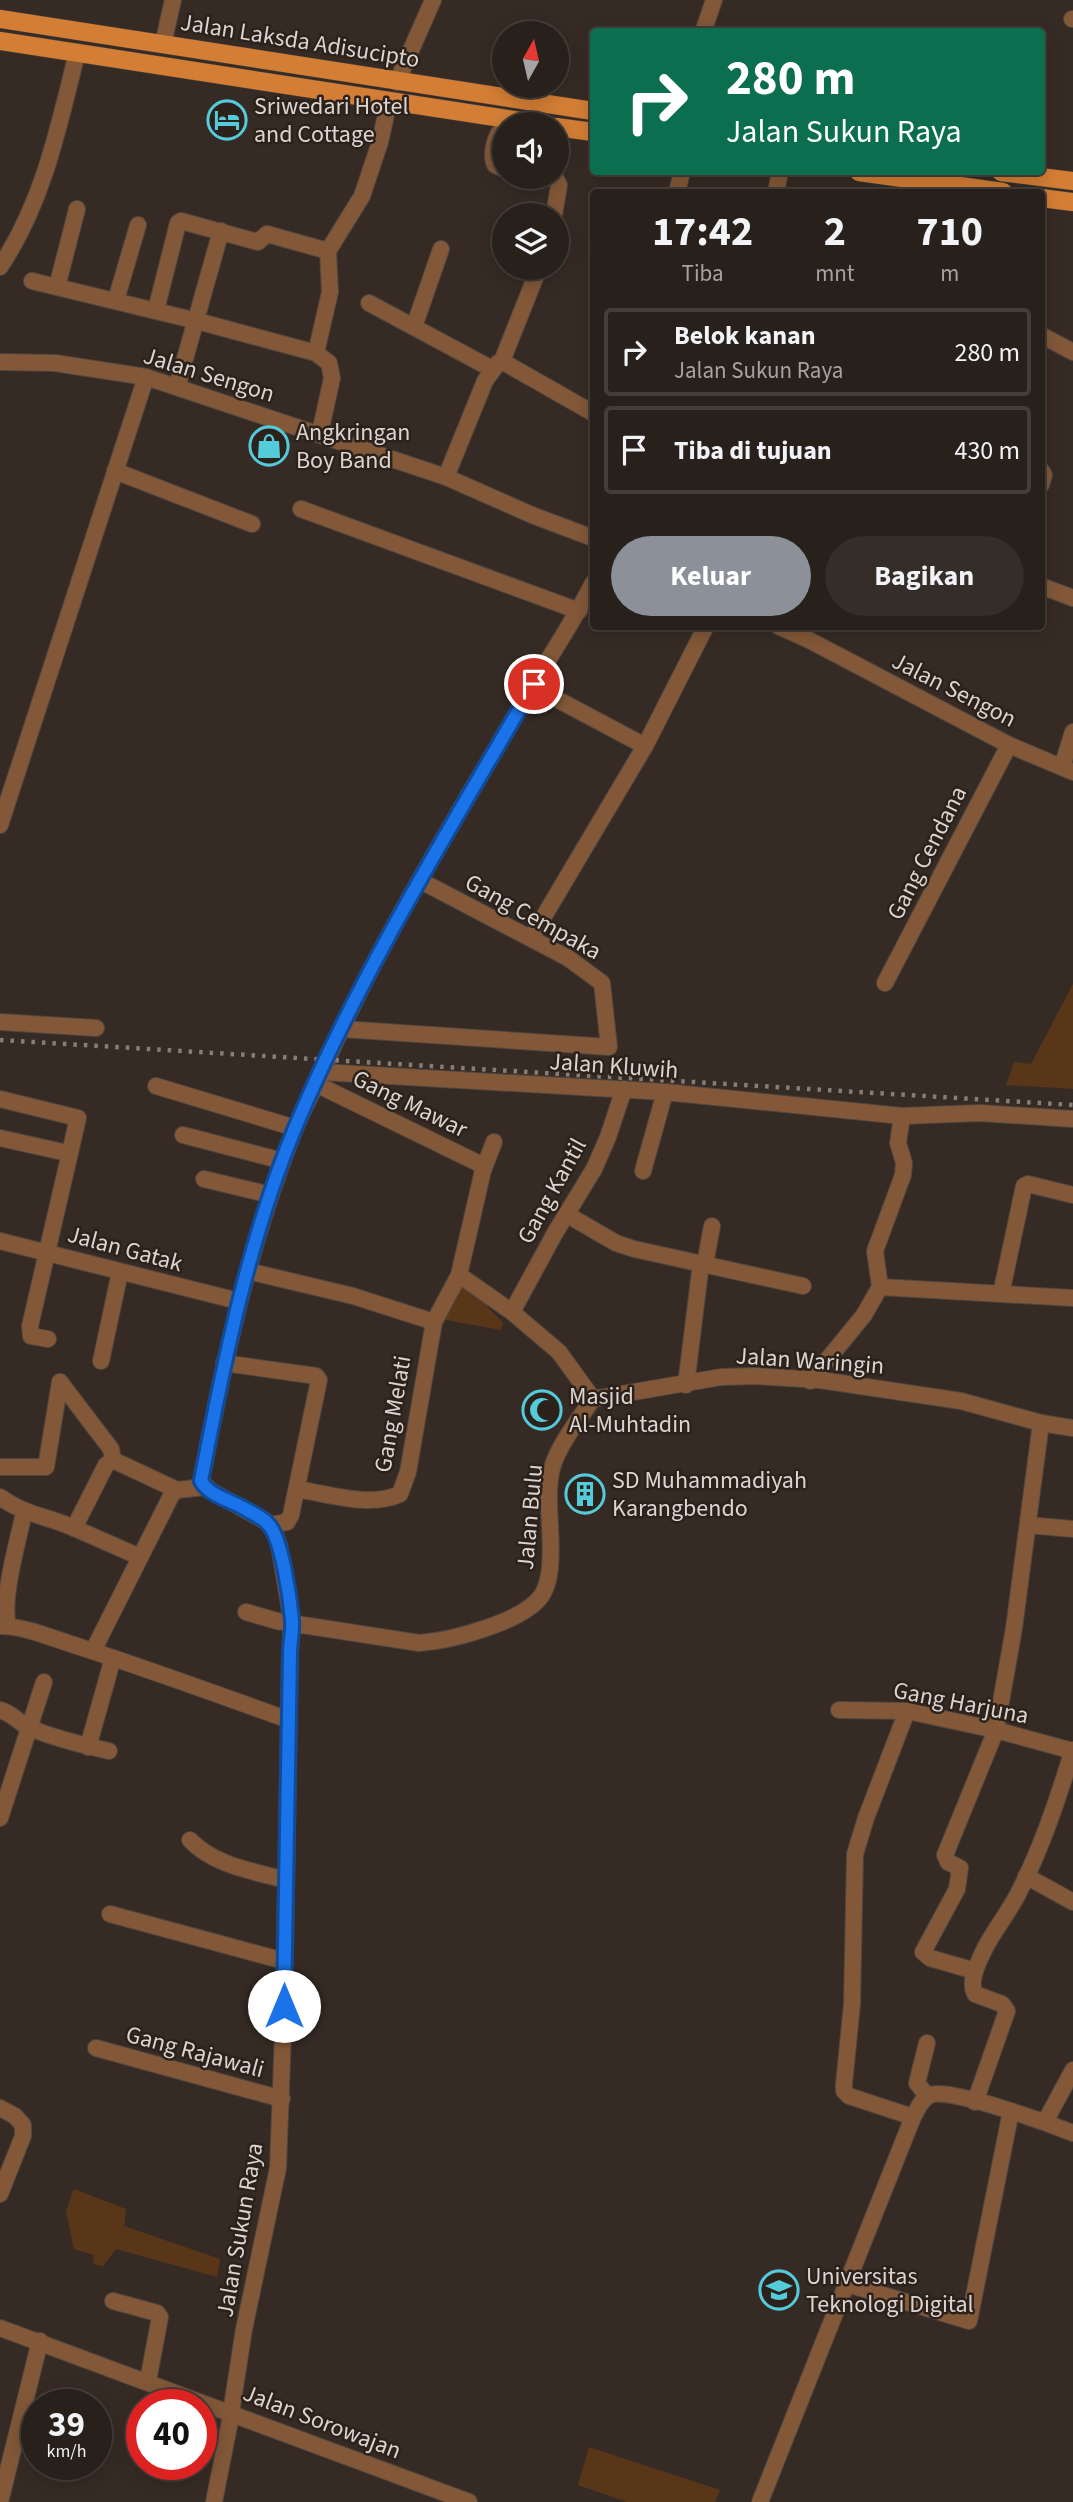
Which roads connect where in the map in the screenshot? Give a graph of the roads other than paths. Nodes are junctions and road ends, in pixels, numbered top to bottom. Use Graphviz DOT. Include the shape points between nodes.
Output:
graph roads {
  1 [pos="173,0"];
  2 [pos="433,0"];
  3 [pos="714,0"];
  4 [pos="0,19"];
  5 [pos="704,28"];
  6 [pos="0,41"];
  7 [pos="163,44"];
  8 [pos="77,53"];
  9 [pos="397,82"];
  10 [pos="389,101"];
  11 [pos="590,111"];
  12 [pos="492,121"];
  13 [pos="569,129"];
  14 [pos="590,132"];
  15 [pos="881,175"];
  16 [pos="1025,175"];
  17 [pos="1073,181"];
  18 [pos="981,189"];
  19 [pos="1045,198"];
  20 [pos="1073,202"];
  21 [pos="77,209"];
  22 [pos="138,225"];
  23 [pos="221,231"];
  24 [pos="441,249"];
  25 [pos="328,251"];
  26 [pos="0,267"];
  27 [pos="534,280"];
  28 [pos="32,281"];
  29 [pos="57,287"];
  30 [pos="116,300"];
  31 [pos="369,303"];
  32 [pos="156,310"];
  33 [pos="197,321"];
  34 [pos="414,327"];
  35 [pos="1045,337"];
  36 [pos="1073,352"];
  37 [pos="316,353"];
  38 [pos="0,362"];
  39 [pos="499,366"];
  40 [pos="146,377"];
  41 [pos="177,387"];
  42 [pos="590,412"];
  43 [pos="320,433"];
  44 [pos="115,471"];
  45 [pos="446,477"];
  46 [pos="301,509"];
  47 [pos="252,524"];
  48 [pos="590,537"];
  49 [pos="1045,588"];
  50 [pos="590,589"];
  51 [pos="1073,598"];
  52 [pos="579,611"];
  53 [pos="704,630"];
  54 [pos="787,630"];
  55 [pos="534,684"];
  56 [pos="1073,732"];
  57 [pos="1009,744"];
  58 [pos="645,746"];
  59 [pos="1068,769"];
  60 [pos="3,808"];
  61 [pos="0,825"];
  62 [pos="421,881"];
  63 [pos="531,939"];
  64 [pos="885,983"];
  65 [pos="0,1022"];
  66 [pos="96,1028"];
  67 [pos="342,1029"];
  68 [pos="319,1078"];
  69 [pos="156,1086"];
  70 [pos="624,1089"];
  71 [pos="665,1092"];
  72 [pos="0,1099"];
  73 [pos="902,1116"];
  74 [pos="1073,1119"];
  75 [pos="295,1128"];
  76 [pos="183,1135"];
  77 [pos="0,1138"];
  78 [pos="494,1142"];
  79 [pos="63,1152"];
  80 [pos="283,1161"];
  81 [pos="484,1167"];
  82 [pos="643,1171"];
  83 [pos="204,1179"];
  84 [pos="271,1195"];
  85 [pos="1073,1195"];
  86 [pos="566,1214"];
  87 [pos="712,1226"];
  88 [pos="0,1241"];
  89 [pos="47,1252"];
  90 [pos="703,1264"];
  91 [pos="248,1271"];
  92 [pos="120,1272"];
  93 [pos="459,1275"];
  94 [pos="803,1286"];
  95 [pos="880,1287"];
  96 [pos="1001,1294"];
  97 [pos="1073,1298"];
  98 [pos="238,1301"];
  99 [pos="512,1311"];
  100 [pos="434,1322"];
  101 [pos="48,1339"];
  102 [pos="101,1361"];
  103 [pos="224,1363"];
  104 [pos="810,1381"];
  105 [pos="686,1385"];
  106 [pos="593,1399"];
  107 [pos="1041,1423"];
  108 [pos="1073,1428"];
  109 [pos="113,1461"];
  110 [pos="0,1467"];
  111 [pos="205,1487"];
  112 [pos="297,1489"];
  113 [pos="177,1490"];
  114 [pos="0,1497"];
  115 [pos="24,1512"];
  116 [pos="270,1525"];
  117 [pos="1028,1525"];
  118 [pos="74,1528"];
  119 [pos="1073,1529"];
  120 [pos="140,1557"];
  121 [pos="7,1558"];
  122 [pos="246,1612"];
  123 [pos="292,1622"];
  124 [pos="4,1626"];
  125 [pos="93,1651"];
  126 [pos="113,1658"];
  127 [pos="44,1682"];
  128 [pos="0,1710"];
  129 [pos="839,1710"];
  130 [pos="907,1711"];
  131 [pos="289,1720"];
  132 [pos="31,1728"];
  133 [pos="996,1730"];
  134 [pos="88,1747"];
  135 [pos="1073,1750"];
  136 [pos="109,1751"];
  137 [pos="0,1818"];
  138 [pos="190,1840"];
  139 [pos="1026,1876"];
  140 [pos="286,1880"];
  141 [pos="1073,1902"];
  142 [pos="110,1914"];
  143 [pos="284,1961"];
  144 [pos="975,1972"];
  145 [pos="927,2043"];
  146 [pos="96,2048"];
  147 [pos="1073,2070"];
  148 [pos="928,2096"];
  149 [pos="282,2099"];
  150 [pos="975,2102"];
  151 [pos="0,2108"];
  152 [pos="1011,2111"];
  153 [pos="913,2117"];
  154 [pos="1045,2122"];
  155 [pos="1073,2133"];
  156 [pos="0,2194"];
  157 [pos="847,2284"];
  158 [pos="113,2301"];
  159 [pos="0,2328"];
  160 [pos="40,2341"];
  161 [pos="148,2381"];
  162 [pos="230,2413"];
  163 [pos="1,2502"];
  164 [pos="214,2502"];
  165 [pos="470,2502"];
  166 [pos="760,2502"];
  1 -- 7 [label="street"];
  2 -- 9 [label="street"];
  3 -- 5 [label="street"];
  4 -- 7 [label="main road, Jalan Laksda Adisucipto"];
  6 -- 8 [label="main road, Jalan Laksda Adisucipto"];
  7 -- 9 [label="main road, Jalan Laksda Adisucipto"];
  8 -- 10 [label="main road, Jalan Laksda Adisucipto"];
  8 -- 26 [label="street" via="41,186"];
  9 -- 11 [label="main road, Jalan Laksda Adisucipto"];
  10 -- 12 [label="main road, Jalan Laksda Adisucipto"];
  10 -- 25 [label="street" via="362,196"];
  13 -- 14 [label="main road"];
  15 -- 18 [label="main road"];
  16 -- 17 [label="main road"];
  19 -- 20 [label="main road"];
  21 -- 29 [label="street"];
  22 -- 30 [label="street"];
  23 -- 25 [label="street" via="258,242 267,234"];
  23 -- 32 [label="street" via="178,223"];
  23 -- 33 [label="street"];
  24 -- 34 [label="street"];
  25 -- 37 [label="street" via="330,292"];
  27 -- 39 [label="street"];
  28 -- 29 [label="street"];
  29 -- 30 [label="street"];
  30 -- 32 [label="street"];
  31 -- 34 [label="street"];
  32 -- 33 [label="street"];
  33 -- 37 [label="street"];
  33 -- 41 [label="street"];
  34 -- 39 [label="street"];
  35 -- 36 [label="street"];
  37 -- 43 [label="street" via="329,363 332,377"];
  38 -- 40 [label="street, Jalan Sengon" via="55,363"];
  39 -- 42 [label="street"];
  39 -- 45 [label="street" via="462,434"];
  40 -- 41 [label="street, Jalan Sengon"];
  40 -- 44 [label="street"];
  41 -- 43 [label="street, Jalan Sengon"];
  43 -- 45 [label="street, Jalan Sengon"];
  44 -- 47 [label="street"];
  44 -- 60 [label="street"];
  45 -- 48 [label="street, Jalan Sengon"];
  46 -- 52 [label="street"];
  49 -- 51 [label="street"];
  50 -- 52 [label="street"];
  52 -- 55 [label="street"];
  53 -- 58 [label="street"];
  54 -- 57 [label="street, Jalan Sengon"];
  55 -- 58 [label="street"];
  55 -- 62 [label="street"];
  56 -- 59 [label="street"];
  57 -- 59 [label="street, Jalan Sengon"];
  57 -- 64 [label="street, Gang Cendana"];
  58 -- 63 [label="street"];
  60 -- 61 [label="street"];
  62 -- 63 [label="street, Gang Cempaka"];
  62 -- 67 [label="street"];
  63 -- 67 [label="street, Gang Cempaka" via="603,983 609,1047"];
  65 -- 66 [label="street"];
  67 -- 68 [label="street"];
  68 -- 70 [label="street, Jalan Kluwih"];
  68 -- 75 [label="street"];
  68 -- 81 [label="street, Gang Mawar"];
  69 -- 75 [label="street"];
  70 -- 71 [label="street, Jalan Kluwih"];
  70 -- 86 [label="street, Gang Kantil" via="594,1169"];
  71 -- 73 [label="street, Jalan Kluwih"];
  71 -- 82 [label="street"];
  72 -- 89 [label="street" via="78,1120"];
  73 -- 74 [label="street, Jalan Kluwih" via="980,1113"];
  73 -- 95 [label="street" via="898,1143 903,1175 875,1251"];
  75 -- 80 [label="street"];
  76 -- 80 [label="street"];
  77 -- 79 [label="street"];
  78 -- 81 [label="street"];
  80 -- 84 [label="street"];
  81 -- 93 [label="street"];
  83 -- 84 [label="street"];
  84 -- 91 [label="street"];
  85 -- 96 [label="street" via="1024,1186"];
  86 -- 90 [label="street" via="616,1243"];
  86 -- 99 [label="street, Gang Kantil"];
  87 -- 90 [label="street"];
  88 -- 89 [label="street, Jalan Gatak"];
  89 -- 92 [label="street, Jalan Gatak"];
  89 -- 101 [label="street" via="29,1332 35,1338"];
  90 -- 94 [label="street"];
  90 -- 105 [label="street"];
  91 -- 98 [label="street"];
  91 -- 100 [label="street" via="354,1296"];
  92 -- 98 [label="street, Jalan Gatak"];
  92 -- 102 [label="street"];
  93 -- 99 [label="street"];
  93 -- 100 [label="street"];
  95 -- 96 [label="street"];
  95 -- 104 [label="street" via="864,1315"];
  96 -- 97 [label="street"];
  98 -- 103 [label="street"];
  99 -- 106 [label="street" via="559,1352"];
  100 -- 112 [label="street, Gang Melati" via="408,1472 400,1494 380,1500"];
  103 -- 111 [label="street" via="201,1481"];
  103 -- 112 [label="street" via="318,1378"];
  104 -- 105 [label="street, Jalan Waringin" via="721,1377"];
  104 -- 107 [label="street, Jalan Waringin" via="961,1401"];
  105 -- 106 [label="street, Jalan Waringin"];
  106 -- 123 [label="street, Jalan Bulu" via="552,1468 549,1576 535,1602 497,1623 436,1642 399,1641"];
  107 -- 108 [label="street, Jalan Waringin"];
  107 -- 117 [label="street"];
  109 -- 110 [label="street" via="111,1450 60,1382 46,1467"];
  109 -- 113 [label="street"];
  109 -- 118 [label="street" via="106,1465"];
  111 -- 113 [label="street"];
  111 -- 116 [label="street"];
  112 -- 116 [label="street" via="287,1522"];
  113 -- 120 [label="street"];
  114 -- 115 [label="street"];
  115 -- 118 [label="street"];
  115 -- 121 [label="street"];
  116 -- 123 [label="street, Jalan Sukun Raya" via="279,1545"];
  117 -- 119 [label="street"];
  117 -- 133 [label="street"];
  118 -- 120 [label="street"];
  120 -- 125 [label="street"];
  121 -- 124 [label="street"];
  122 -- 123 [label="street"];
  123 -- 131 [label="street, Jalan Sukun Raya"];
  124 -- 125 [label="street"];
  125 -- 126 [label="street"];
  126 -- 131 [label="street"];
  126 -- 134 [label="street"];
  127 -- 132 [label="street"];
  128 -- 132 [label="street"];
  129 -- 130 [label="street, Gang Harjuna"];
  130 -- 133 [label="street, Gang Harjuna"];
  130 -- 153 [label="street" via="855,1854 852,2004 844,2091"];
  131 -- 140 [label="street, Jalan Sukun Raya"];
  132 -- 134 [label="street"];
  132 -- 137 [label="street"];
  133 -- 135 [label="street, Gang Harjuna"];
  133 -- 144 [label="street" via="945,1855 960,1868 957,1889 923,1952"];
  134 -- 136 [label="street"];
  135 -- 139 [label="street"];
  138 -- 140 [label="street" via="206,1854 231,1865"];
  139 -- 141 [label="street"];
  139 -- 144 [label="street"];
  140 -- 143 [label="street, Jalan Sukun Raya"];
  142 -- 143 [label="street"];
  143 -- 149 [label="street, Jalan Sukun Raya"];
  144 -- 150 [label="street" via="975,1994 1002,2004 1007,2011"];
  145 -- 148 [label="street" via="917,2083"];
  146 -- 149 [label="street, Gang Rajawali"];
  147 -- 154 [label="street"];
  148 -- 150 [label="street" via="943,2094"];
  148 -- 153 [label="street"];
  149 -- 162 [label="street, Jalan Sukun Raya" via="278,2168"];
  150 -- 152 [label="street"];
  151 -- 156 [label="street" via="23,2125"];
  152 -- 154 [label="street"];
  152 -- 157 [label="street" via="969,2321"];
  153 -- 157 [label="street"];
  154 -- 155 [label="street"];
  157 -- 166 [label="street"];
  158 -- 161 [label="street" via="160,2317"];
  159 -- 160 [label="street, Jalan Sorowajan"];
  160 -- 161 [label="street, Jalan Sorowajan"];
  160 -- 163 [label="street"];
  161 -- 162 [label="street, Jalan Sorowajan"];
  162 -- 164 [label="street, Jalan Sukun Raya"];
  162 -- 165 [label="street, Jalan Sorowajan"];
}
